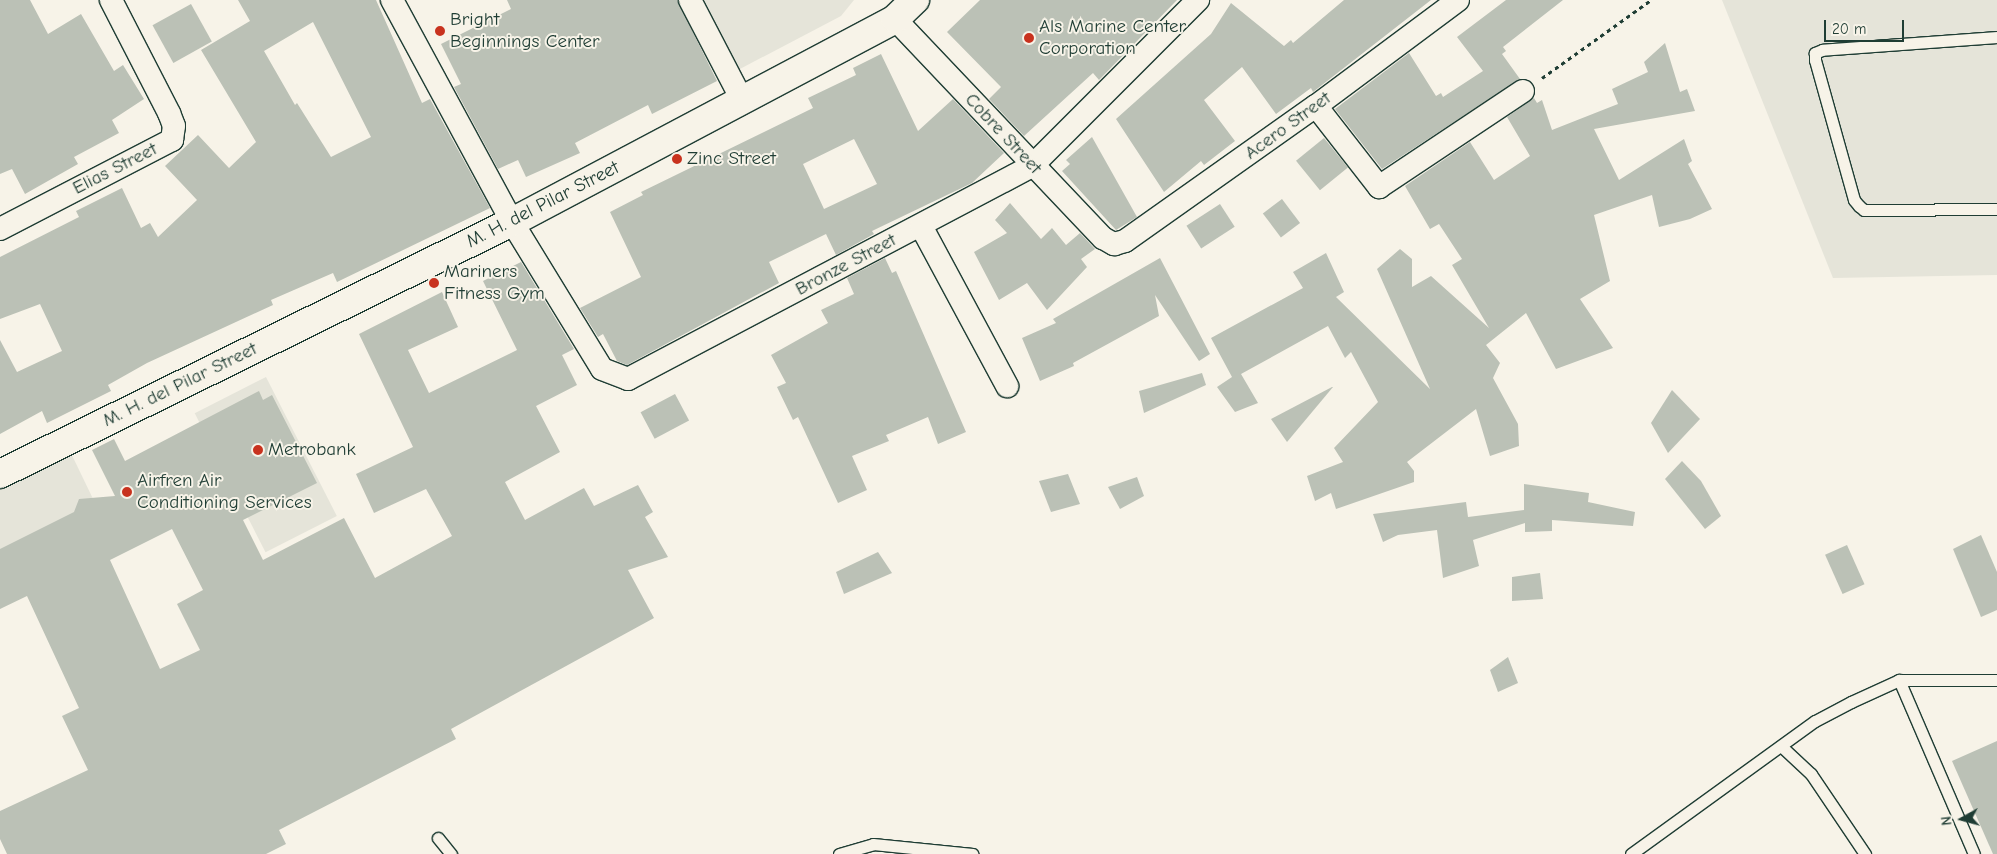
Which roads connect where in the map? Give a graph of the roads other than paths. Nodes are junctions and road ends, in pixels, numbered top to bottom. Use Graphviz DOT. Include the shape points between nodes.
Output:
graph roads {
  1 [pos="110,0"];
  2 [pos="392,0"];
  3 [pos="690,0"];
  4 [pos="915,0"];
  5 [pos="1198,0"];
  6 [pos="1458,0"];
  7 [pos="895,19"];
  8 [pos="1997,37"];
  9 [pos="1523,91"];
  10 [pos="742,100"];
  11 [pos="1316,106"];
  12 [pos="1032,166"];
  13 [pos="1997,208"];
  14 [pos="512,222"];
  15 [pos="921,226"];
  16 [pos="0,228"];
  17 [pos="1114,244"];
  18 [pos="1007,386"];
  19 [pos="0,474"];
  20 [pos="1899,680"];
  21 [pos="1997,680"];
  22 [pos="1781,746"];
  23 [pos="438,838"];
  24 [pos="451,854"];
  25 [pos="839,854"];
  26 [pos="973,854"];
  27 [pos="1631,854"];
  28 [pos="1865,854"];
  29 [pos="1974,854"];
  1 -- 16 [label="street, Elias Street" via="169,113 174,126 172,140"];
  2 -- 14 [label="street"];
  3 -- 10 [label="street"];
  4 -- 7 [label="main road, M. H. del Pilar Street"];
  5 -- 12 [label="street, Bronze Street"];
  6 -- 11 [label="street, Acero Street"];
  7 -- 10 [label="main road, M. H. del Pilar Street"];
  7 -- 12 [label="street, Cobre Street"];
  8 -- 13 [label="lane" via="1822,50 1815,53 1815,60 1854,200 1859,206 1864,210"];
  9 -- 11 [label="street" via="1379,187"];
  10 -- 14 [label="main road, M. H. del Pilar Street"];
  11 -- 17 [label="street, Acero Street" via="1125,241"];
  12 -- 15 [label="street, Bronze Street"];
  12 -- 17 [label="street, Cobre Street" via="1103,238"];
  14 -- 15 [label="street, Bronze Street" via="602,368 628,379"];
  14 -- 19 [label="main road, M. H. del Pilar Street"];
  15 -- 18 [label="street"];
  20 -- 21 [label="lane"];
  20 -- 22 [label="lane" via="1815,721"];
  20 -- 29 [label="lane"];
  22 -- 27 [label="lane"];
  22 -- 28 [label="lane" via="1811,774"];
  23 -- 24 [label="lane"];
  25 -- 26 [label="lane" via="873,844"];
}
